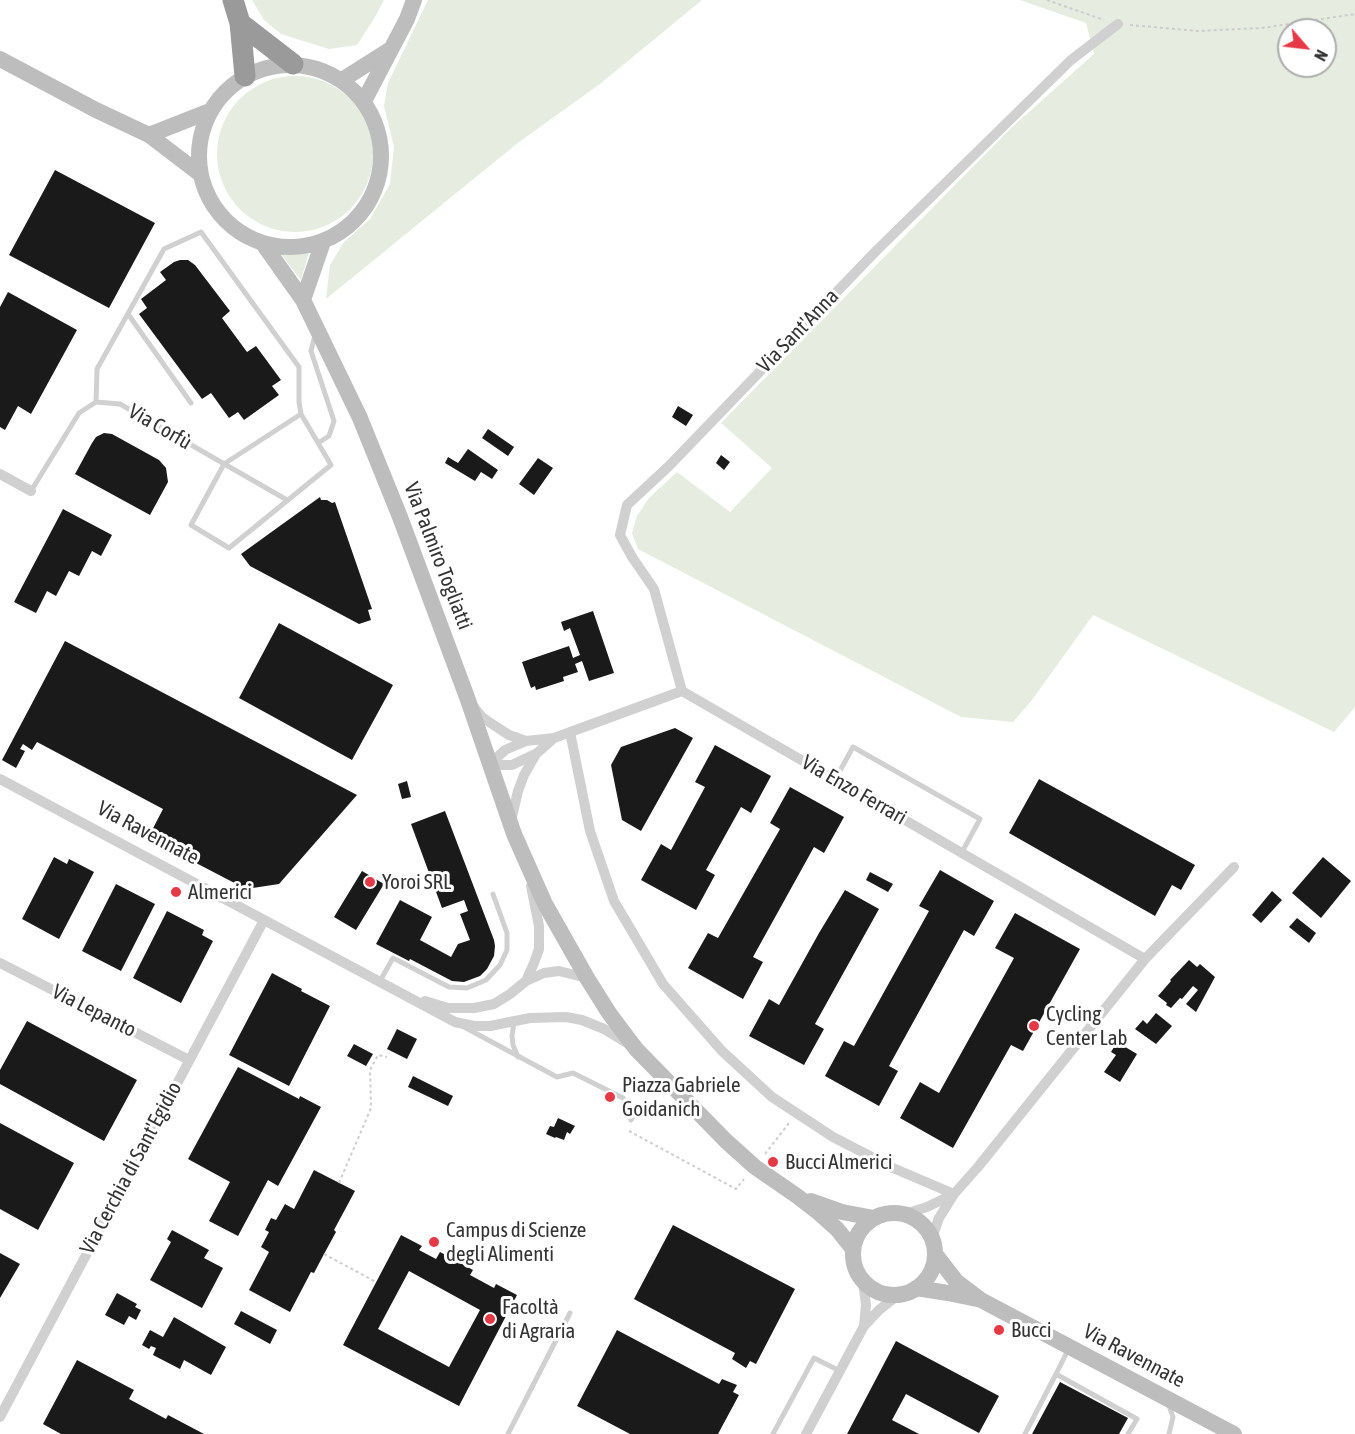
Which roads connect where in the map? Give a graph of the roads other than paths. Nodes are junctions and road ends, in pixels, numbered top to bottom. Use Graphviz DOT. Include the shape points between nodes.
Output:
graph roads {
  1 [pos="233,0"];
  2 [pos="414,0"];
  3 [pos="240,22"];
  4 [pos="1118,24"];
  5 [pos="392,49"];
  6 [pos="0,59"];
  7 [pos="293,64"];
  8 [pos="245,76"];
  9 [pos="342,80"];
  10 [pos="364,101"];
  11 [pos="210,111"];
  12 [pos="149,135"];
  13 [pos="200,174"];
  14 [pos="323,242"];
  15 [pos="264,244"];
  16 [pos="303,300"];
  17 [pos="128,314"];
  18 [pos="316,327"];
  19 [pos="96,402"];
  20 [pos="191,403"];
  21 [pos="301,414"];
  22 [pos="318,443"];
  23 [pos="224,464"];
  24 [pos="0,474"];
  25 [pos="31,491"];
  26 [pos="287,501"];
  27 [pos="682,691"];
  28 [pos="468,700"];
  29 [pos="570,732"];
  30 [pos="554,738"];
  31 [pos="526,741"];
  32 [pos="537,754"];
  33 [pos="490,764"];
  34 [pos="0,778"];
  35 [pos="835,780"];
  36 [pos="512,829"];
  37 [pos="962,852"];
  38 [pos="1234,867"];
  39 [pos="493,894"];
  40 [pos="264,920"];
  41 [pos="1145,958"];
  42 [pos="0,963"];
  43 [pos="587,978"];
  44 [pos="380,981"];
  45 [pos="526,981"];
  46 [pos="403,993"];
  47 [pos="455,1022"];
  48 [pos="514,1022"];
  49 [pos="636,1049"];
  50 [pos="518,1057"];
  51 [pos="189,1060"];
  52 [pos="631,1120"];
  53 [pos="954,1194"];
  54 [pos="797,1196"];
  55 [pos="905,1214"];
  56 [pos="874,1218"];
  57 [pos="933,1246"];
  58 [pos="852,1249"];
  59 [pos="862,1282"];
  60 [pos="916,1288"];
  61 [pos="898,1295"];
  62 [pos="981,1300"];
  63 [pos="570,1313"];
  64 [pos="864,1326"];
  65 [pos="1070,1347"];
  66 [pos="840,1371"];
  67 [pos="1056,1374"];
  68 [pos="1167,1398"];
  69 [pos="0,1417"];
  70 [pos="508,1434"];
  71 [pos="773,1434"];
  72 [pos="806,1434"];
  73 [pos="1025,1434"];
  74 [pos="1128,1434"];
  75 [pos="1169,1434"];
  76 [pos="1234,1434"];
  1 -- 3 [label="highway"];
  2 -- 5 [label="main road"];
  3 -- 7 [label="highway"];
  3 -- 8 [label="highway"];
  4 -- 27 [label="street, Via Sant'Anna" via="1071,60 877,250 627,505 620,535 654,589"];
  5 -- 9 [label="main road"];
  5 -- 10 [label="main road"];
  6 -- 12 [label="main road"];
  7 -- 8 [label="main road" via="268,67"];
  7 -- 9 [label="main road" via="315,67"];
  8 -- 11 [label="main road" via="224,92"];
  9 -- 10 [label="main road"];
  10 -- 14 [label="main road" via="379,133 382,161 376,190 353,224"];
  11 -- 12 [label="main road"];
  11 -- 13 [label="main road" via="199,143"];
  12 -- 13 [label="main road"];
  13 -- 15 [label="main road" via="207,195 224,220 243,235"];
  14 -- 15 [label="main road" via="293,248"];
  14 -- 16 [label="main road"];
  15 -- 16 [label="main road, Via Palmiro Togliatti"];
  16 -- 18 [label="main road, Via Palmiro Togliatti"];
  17 -- 19 [label="lane" via="97,369"];
  17 -- 20 [label="lane"];
  17 -- 21 [label="lane" via="164,249 201,232 298,367"];
  18 -- 22 [label="lane" via="311,351 334,421 329,436"];
  18 -- 28 [label="main road, Via Palmiro Togliatti" via="365,429"];
  19 -- 23 [label="lane, Via Corfù" via="120,404"];
  19 -- 25 [label="lane" via="79,413"];
  21 -- 22 [label="lane"];
  21 -- 23 [label="lane"];
  22 -- 26 [label="lane" via="331,465"];
  23 -- 26 [label="lane, Via Corfù"];
  23 -- 26 [label="lane" via="191,525 229,548"];
  24 -- 25 [label="street"];
  27 -- 29 [label="street"];
  27 -- 35 [label="street, Via Enzo Ferrari"];
  28 -- 31 [label="street" via="482,717"];
  28 -- 33 [label="main road, Via Palmiro Togliatti"];
  29 -- 30 [label="street"];
  29 -- 53 [label="street" via="590,831 614,901 663,984 722,1051 772,1097 834,1137"];
  30 -- 31 [label="street"];
  30 -- 32 [label="street"];
  31 -- 33 [label="street" via="505,750"];
  32 -- 33 [label="street" via="512,765"];
  32 -- 36 [label="street" via="518,791"];
  33 -- 36 [label="main road, Via Palmiro Togliatti"];
  34 -- 40 [label="street, Via Ravennate"];
  35 -- 37 [label="street, Via Enzo Ferrari"];
  35 -- 37 [label="lane" via="853,747 961,808 980,819"];
  36 -- 43 [label="main road, Via Palmiro Togliatti" via="545,904"];
  36 -- 45 [label="street, Via Palmiro Togliatti" via="530,882 539,926 539,949"];
  37 -- 41 [label="street, Via Enzo Ferrari"];
  38 -- 41 [label="street"];
  39 -- 44 [label="lane" via="507,933 507,950 491,976 467,988 449,987 393,958"];
  40 -- 44 [label="street, Via Ravennate"];
  40 -- 51 [label="street, Via Cerchia di Sant'Egidio"];
  41 -- 53 [label="street"];
  42 -- 51 [label="street, Via Lepanto"];
  43 -- 45 [label="street, Via Ravennate" via="559,971"];
  43 -- 49 [label="main road, Via Ravennate"];
  44 -- 46 [label="street, Via Ravennate"];
  45 -- 46 [label="street, Via Ravennate" via="494,1004 474,1008 448,1008"];
  46 -- 47 [label="street, Via Ravennate"];
  47 -- 48 [label="street, Via Ravennate" via="474,1026"];
  47 -- 50 [label="lane"];
  48 -- 49 [label="street, Via Ravennate" via="549,1017 574,1019 604,1029"];
  48 -- 50 [label="lane" via="513,1045"];
  49 -- 54 [label="main road, Via Ravennate" via="726,1141"];
  50 -- 52 [label="lane" via="557,1077 573,1073 623,1098 635,1113"];
  51 -- 69 [label="street, Via Cerchia di Sant'Egidio"];
  53 -- 55 [label="street"];
  53 -- 57 [label="street" via="939,1218"];
  54 -- 56 [label="main road, Via Ravennate" via="842,1212"];
  54 -- 58 [label="main road, Via Ravennate" via="837,1229"];
  55 -- 56 [label="main road"];
  55 -- 57 [label="main road" via="925,1227"];
  56 -- 58 [label="main road" via="856,1236"];
  57 -- 60 [label="main road" via="930,1274"];
  57 -- 62 [label="main road, Via Ravennate" via="956,1281"];
  58 -- 59 [label="main road"];
  59 -- 61 [label="main road" via="879,1293"];
  59 -- 64 [label="street"];
  60 -- 61 [label="main road"];
  60 -- 62 [label="main road, Via Ravennate"];
  61 -- 64 [label="street"];
  62 -- 65 [label="main road, Via Ravennate"];
  63 -- 70 [label="lane"];
  64 -- 66 [label="street"];
  65 -- 67 [label="lane"];
  65 -- 68 [label="main road, Via Ravennate"];
  66 -- 71 [label="lane" via="814,1358"];
  66 -- 72 [label="street"];
  67 -- 73 [label="lane"];
  67 -- 74 [label="lane" via="1137,1419"];
  68 -- 75 [label="lane" via="1173,1417"];
  68 -- 76 [label="main road, Via Ravennate"];
}
